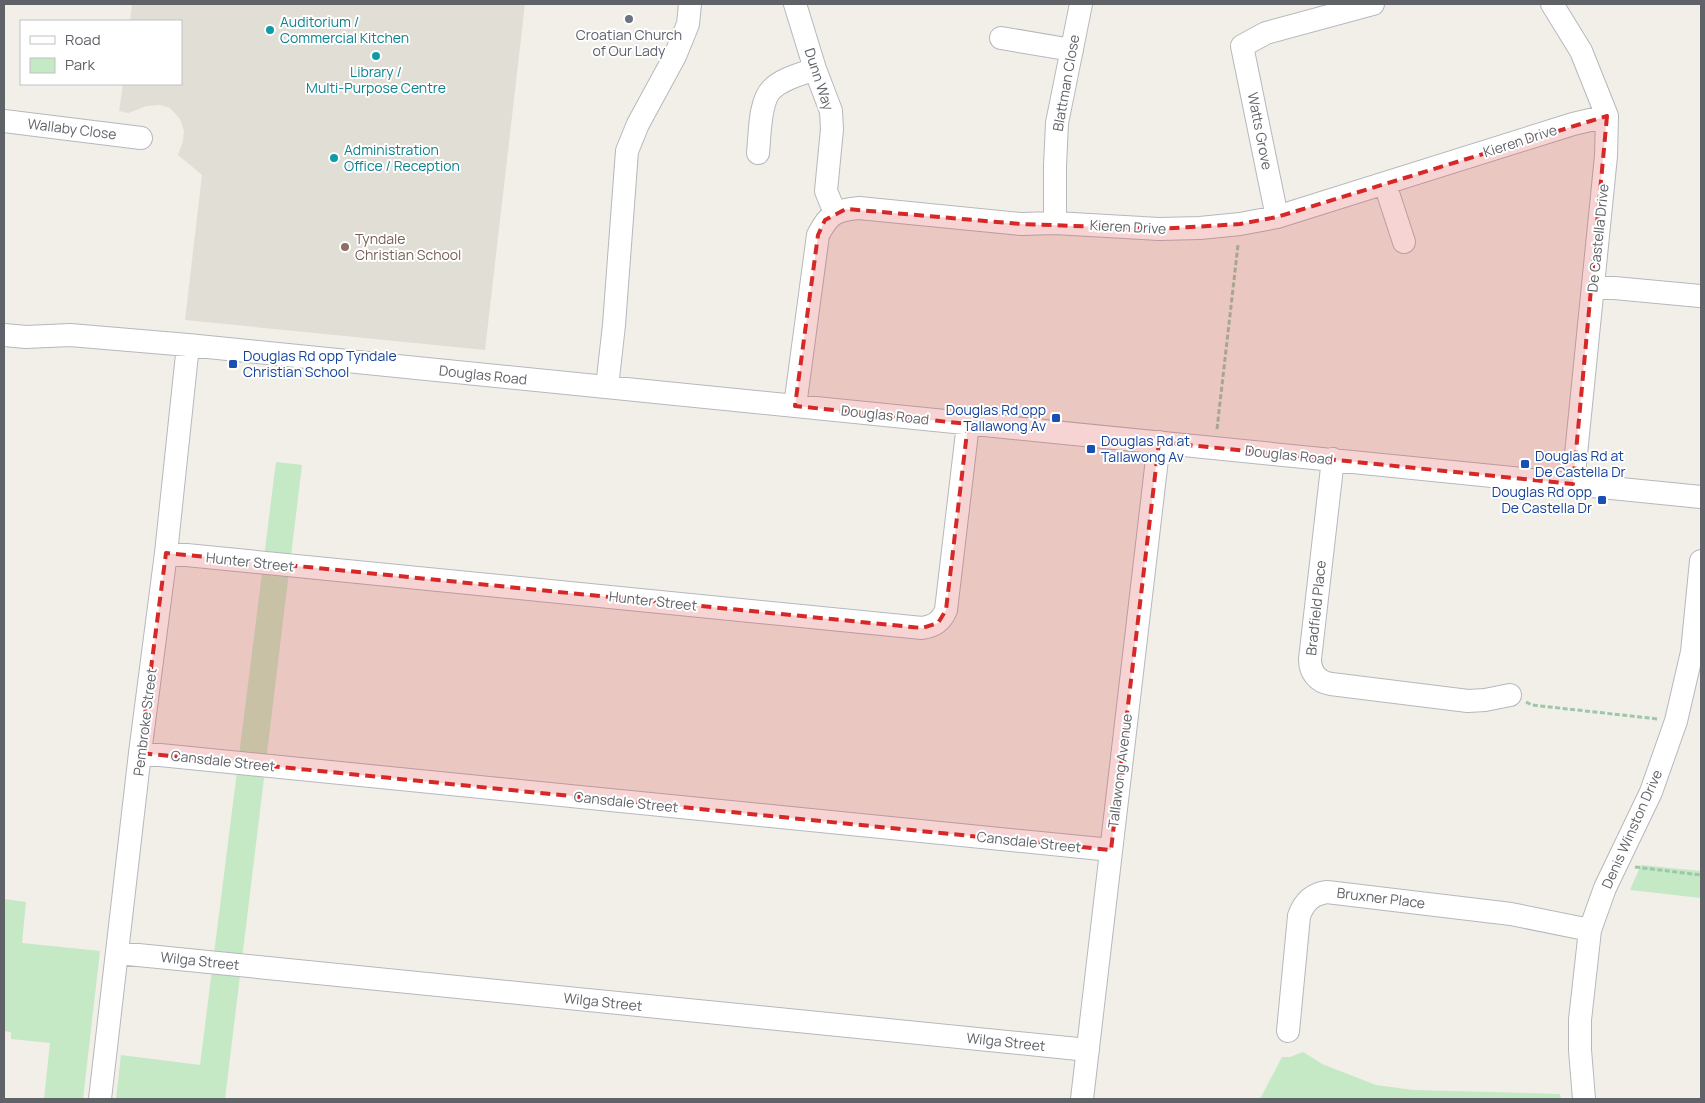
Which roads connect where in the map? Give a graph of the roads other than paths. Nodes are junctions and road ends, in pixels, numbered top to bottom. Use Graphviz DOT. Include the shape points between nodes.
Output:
graph roads {
  1 [pos="690,4"];
  2 [pos="796,4"];
  3 [pos="1082,4"];
  4 [pos="1373,4"];
  5 [pos="1552,4"];
  6 [pos="1001,38"];
  7 [pos="1072,50"];
  8 [pos="816,69"];
  9 [pos="1607,116"];
  10 [pos="4,121"];
  11 [pos="141,138"];
  12 [pos="758,153"];
  13 [pos="1386,184"];
  14 [pos="835,213"];
  15 [pos="1277,217"];
  16 [pos="1055,223"];
  17 [pos="1404,242"];
  18 [pos="1593,286"];
  19 [pos="1700,296"];
  20 [pos="4,320"];
  21 [pos="4,335"];
  22 [pos="70,335"];
  23 [pos="188,345"];
  24 [pos="607,387"];
  25 [pos="795,406"];
  26 [pos="968,424"];
  27 [pos="1159,442"];
  28 [pos="1333,459"];
  29 [pos="1573,484"];
  30 [pos="1701,497"];
  31 [pos="166,553"];
  32 [pos="1701,562"];
  33 [pos="1510,695"];
  34 [pos="140,753"];
  35 [pos="1111,850"];
  36 [pos="1590,930"];
  37 [pos="118,953"];
  38 [pos="1288,1032"];
  39 [pos="1088,1050"];
  40 [pos="100,1099"];
  41 [pos="1082,1099"];
  42 [pos="1584,1099"];
  1 -- 24 [label="street" via="688,24 675,56 627,151"];
  2 -- 8 [label="street, Dunn Way"];
  3 -- 7 [label="street, Blattman Close"];
  4 -- 15 [label="street, Watts Grove" via="1266,33 1242,46"];
  5 -- 9 [label="street, De Castella Drive" via="1581,51"];
  6 -- 7 [label="street"];
  7 -- 16 [label="street, Blattman Close" via="1057,123"];
  8 -- 12 [label="street" via="785,80 765,99"];
  8 -- 14 [label="street, Dunn Way" via="831,111 826,191"];
  9 -- 13 [label="street, Kieren Drive"];
  9 -- 18 [label="street, De Castella Drive"];
  10 -- 11 [label="street, Wallaby Close"];
  13 -- 15 [label="street, Kieren Drive"];
  13 -- 17 [label="street"];
  14 -- 16 [label="street, Kieren Drive" via="859,208 1021,224"];
  14 -- 25 [label="street" via="825,220 818,235"];
  15 -- 16 [label="street, Kieren Drive" via="1200,228"];
  18 -- 19 [label="street"];
  18 -- 29 [label="street, De Castella Drive"];
  20 -- 22 [label="street, Douglas Road" via="42,325"];
  21 -- 22 [label="street, Douglas Road"];
  22 -- 23 [label="street, Douglas Road"];
  23 -- 24 [label="street, Douglas Road"];
  23 -- 31 [label="street, Pembroke Street"];
  24 -- 25 [label="street, Douglas Road"];
  25 -- 26 [label="street, Douglas Road"];
  26 -- 27 [label="street, Douglas Road"];
  26 -- 31 [label="street, Hunter Street" via="946,610 938,623 930,627"];
  27 -- 28 [label="street, Douglas Road"];
  27 -- 35 [label="street, Tallawong Avenue"];
  28 -- 29 [label="street, Douglas Road"];
  28 -- 33 [label="street, Bradfield Place" via="1310,658 1315,676 1331,684 1468,701"];
  29 -- 30 [label="street, Douglas Road"];
  31 -- 34 [label="street, Pembroke Street"];
  32 -- 36 [label="street, Denis Winston Drive" via="1692,652 1676,721 1651,792 1605,888"];
  34 -- 35 [label="street, Cansdale Street"];
  34 -- 37 [label="street, Pembroke Street"];
  35 -- 39 [label="street, Tallawong Avenue"];
  36 -- 38 [label="street, Bruxner Place" via="1511,914 1319,893 1306,901 1299,916"];
  36 -- 42 [label="street, Denis Winston Drive" via="1580,1020"];
  37 -- 39 [label="street, Wilga Street"];
  37 -- 40 [label="street, Pembroke Street"];
  39 -- 41 [label="street, Tallawong Avenue"];
}
